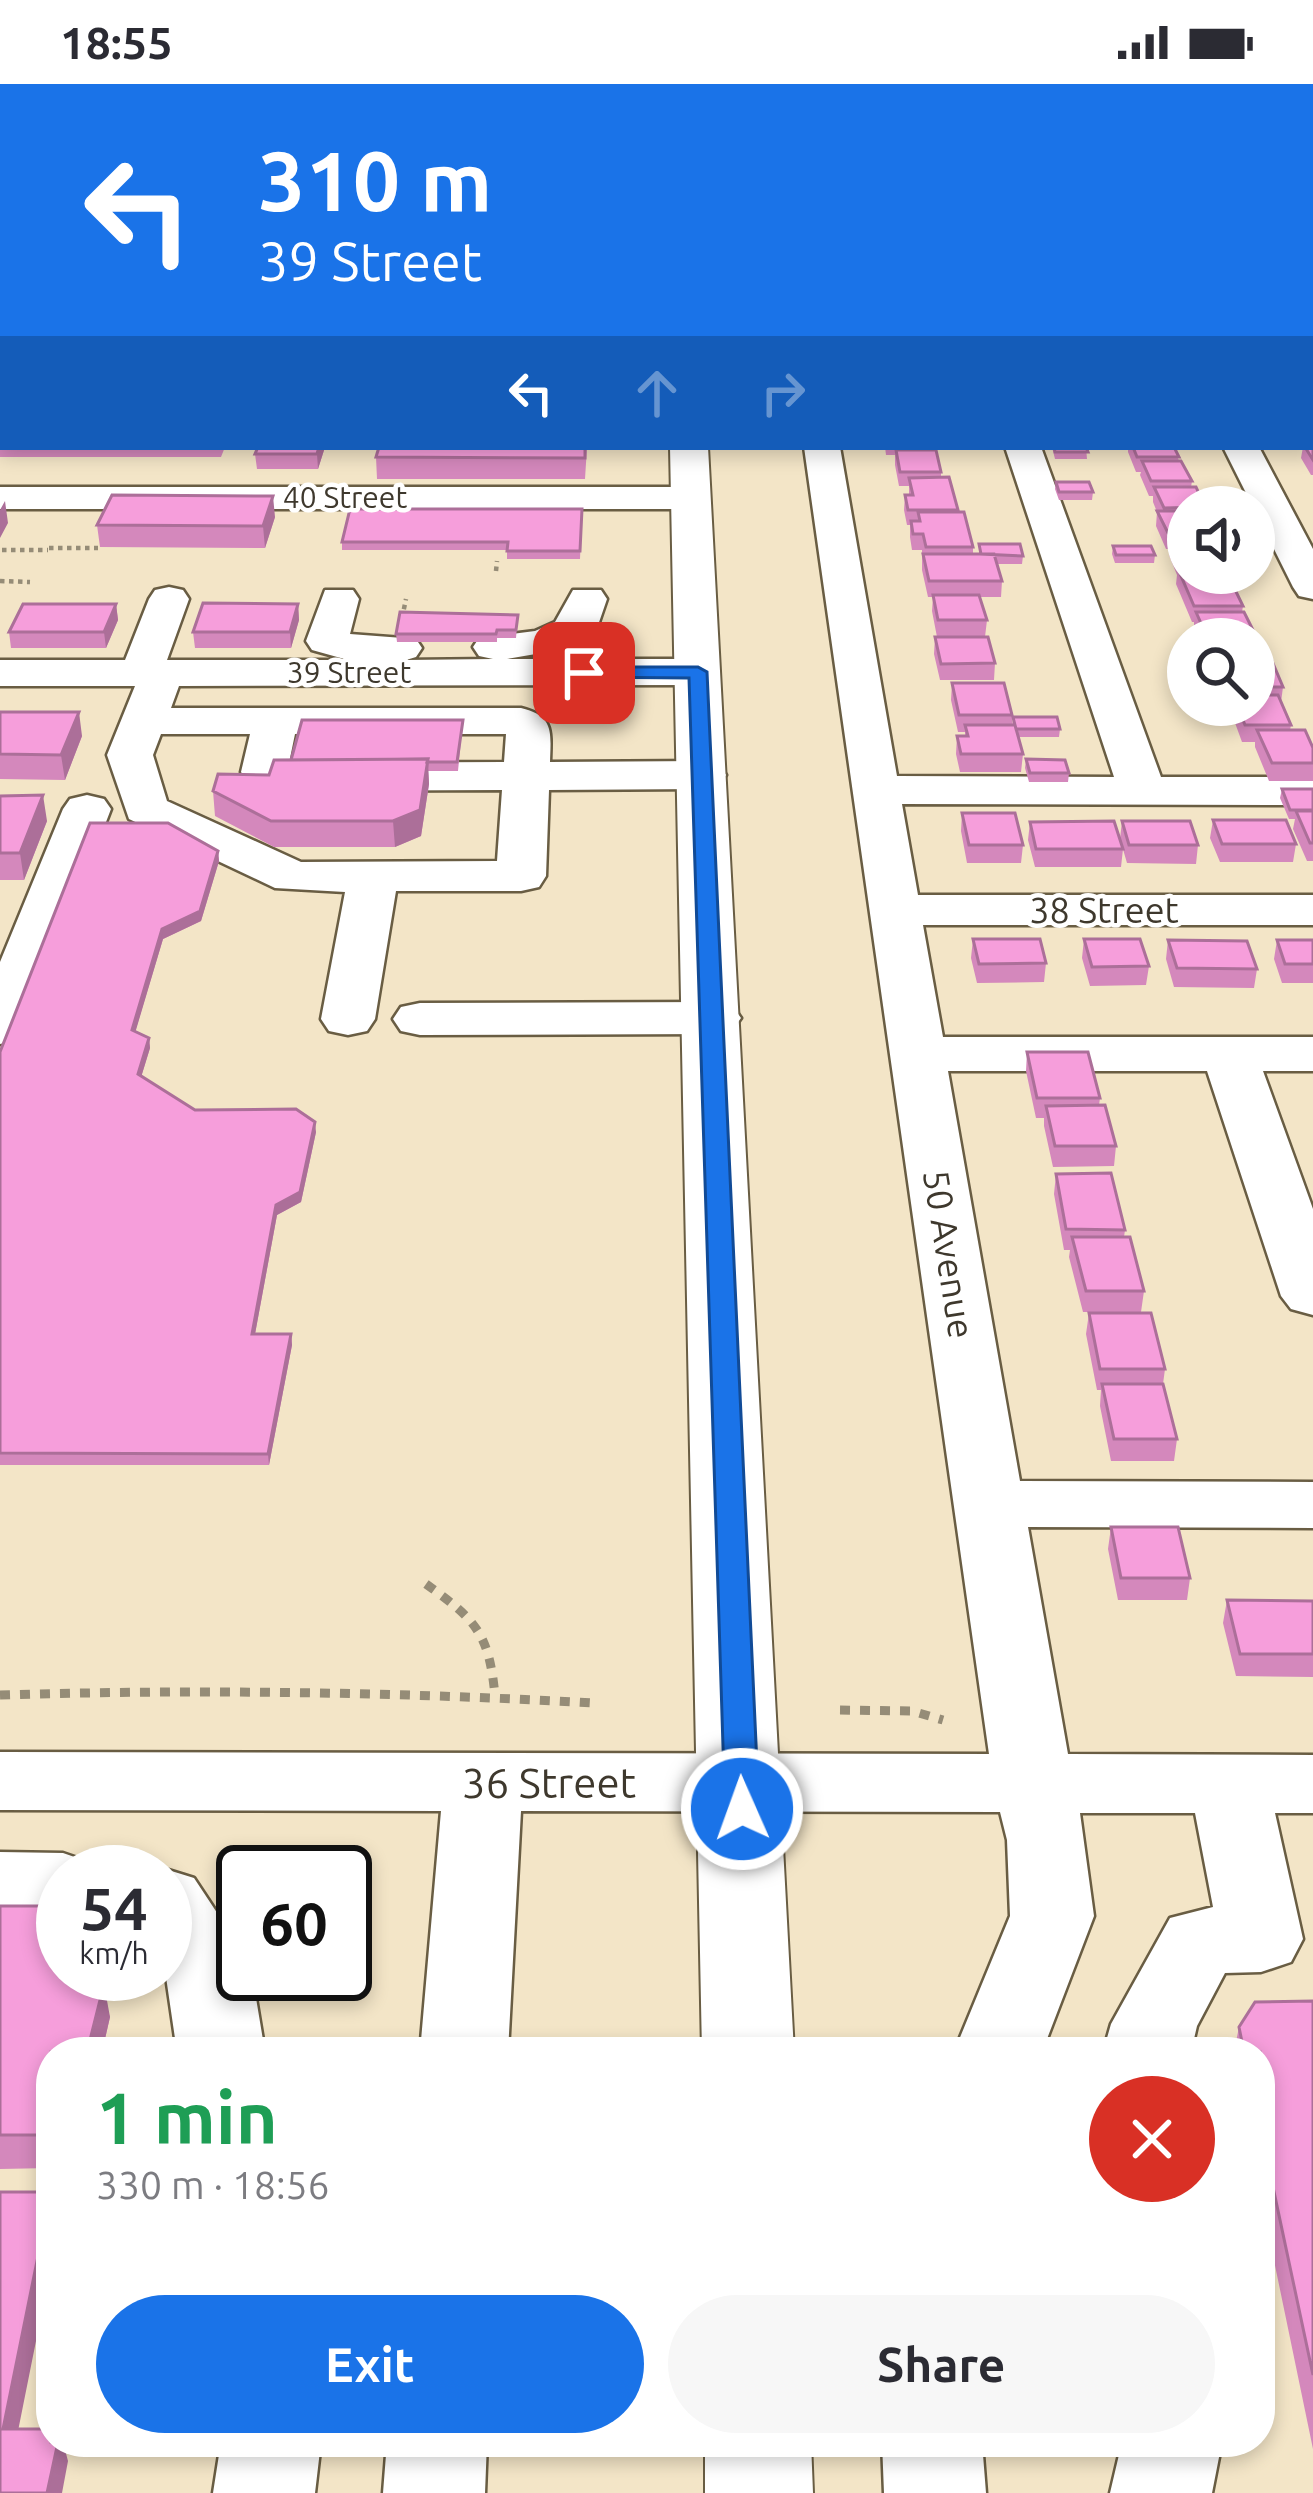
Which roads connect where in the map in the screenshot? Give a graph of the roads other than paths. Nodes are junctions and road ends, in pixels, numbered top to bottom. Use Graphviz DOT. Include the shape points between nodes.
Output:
graph roads {
  1 [pos="689,450"];
  2 [pos="822,450"];
  3 [pos="1025,450"];
  4 [pos="1243,450"];
  5 [pos="0,473"];
  6 [pos="1262,486"];
  7 [pos="226,489"];
  8 [pos="0,498"];
  9 [pos="592,498"];
  10 [pos="690,498"];
  11 [pos="1275,500"];
  12 [pos="1313,500"];
  13 [pos="1275,512"];
  14 [pos="1313,587"];
  15 [pos="169,598"];
  16 [pos="339,598"];
  17 [pos="698,672"];
  18 [pos="0,673"];
  19 [pos="148,695"];
  20 [pos="0,713"];
  21 [pos="703,775"];
  22 [pos="526,776"];
  23 [pos="876,790"];
  24 [pos="1142,790"];
  25 [pos="1313,791"];
  26 [pos="33,808"];
  27 [pos="87,808"];
  28 [pos="146,809"];
  29 [pos="373,877"];
  30 [pos="24,908"];
  31 [pos="895,910"];
  32 [pos="1313,910"];
  33 [pos="13,967"];
  34 [pos="348,1018"];
  35 [pos="420,1018"];
  36 [pos="714,1018"];
  37 [pos="0,1028"];
  38 [pos="917,1054"];
  39 [pos="1229,1054"];
  40 [pos="1313,1054"];
  41 [pos="1313,1296"];
  42 [pos="988,1504"];
  43 [pos="1313,1505"];
  44 [pos="0,1781"];
  45 [pos="740,1782"];
  46 [pos="483,1783"];
  47 [pos="1033,1783"];
  48 [pos="1229,1784"];
  49 [pos="1313,1784"];
  50 [pos="0,1884"];
  51 [pos="36,1885"];
  52 [pos="192,1942"];
  53 [pos="219,2037"];
  54 [pos="465,2037"];
  55 [pos="748,2037"];
  56 [pos="1004,2037"];
  57 [pos="1151,2037"];
  58 [pos="269,2457"];
  59 [pos="436,2457"];
  60 [pos="758,2457"];
  61 [pos="933,2457"];
  62 [pos="1169,2457"];
  63 [pos="264,2493"];
  64 [pos="434,2493"];
  65 [pos="759,2493"];
  66 [pos="935,2493"];
  67 [pos="1161,2493"];
  1 -- 10 [label="main road"];
  2 -- 23 [label="street, 50 Avenue"];
  3 -- 24 [label="street"];
  4 -- 6 [label="street"];
  5 -- 7 [label="street" via="233,474"];
  7 -- 8 [label="street, 40 Street" via="60,528"];
  7 -- 9 [label="street, 40 Street" via="326,511"];
  9 -- 10 [label="street, 40 Street"];
  9 -- 16 [label="street" via="580,625 530,646 352,648 327,641"];
  10 -- 17 [label="main road"];
  11 -- 12 [label="street"];
  13 -- 14 [label="street"];
  15 -- 19 [label="street"];
  17 -- 19 [label="street, 39 Street"];
  17 -- 21 [label="main road"];
  18 -- 19 [label="street, 39 Street"];
  19 -- 20 [label="street"];
  19 -- 22 [label="street" via="275,721 262,764 273,777"];
  19 -- 28 [label="street" via="130,755"];
  21 -- 22 [label="street"];
  21 -- 36 [label="main road"];
  22 -- 29 [label="street" via="520,876"];
  23 -- 24 [label="street"];
  23 -- 31 [label="street, 50 Avenue"];
  24 -- 25 [label="street"];
  26 -- 27 [label="street"];
  27 -- 28 [label="street"];
  27 -- 30 [label="street"];
  28 -- 29 [label="street" via="293,877"];
  29 -- 34 [label="street"];
  30 -- 33 [label="street"];
  31 -- 32 [label="street, 38 Street"];
  31 -- 38 [label="street, 50 Avenue"];
  33 -- 37 [label="street"];
  35 -- 36 [label="street"];
  36 -- 45 [label="main road"];
  38 -- 39 [label="street"];
  38 -- 42 [label="street, 50 Avenue"];
  39 -- 40 [label="street"];
  39 -- 41 [label="street"];
  42 -- 43 [label="street"];
  42 -- 47 [label="street, 50 Avenue"];
  44 -- 46 [label="street, 36 Street"];
  45 -- 46 [label="street, 36 Street"];
  45 -- 47 [label="street, 36 Street"];
  45 -- 55 [label="main road"];
  46 -- 54 [label="street"];
  47 -- 48 [label="street, 36 Street"];
  47 -- 56 [label="street, 50 Avenue" via="1052,1916"];
  48 -- 49 [label="street, 36 Street"];
  48 -- 57 [label="street" via="1261,1939 1200,1941"];
  50 -- 51 [label="street"];
  52 -- 53 [label="street" via="208,1966"];
  58 -- 63 [label="street"];
  59 -- 64 [label="street"];
  60 -- 65 [label="main road"];
  61 -- 66 [label="street"];
  62 -- 67 [label="street"];
}
